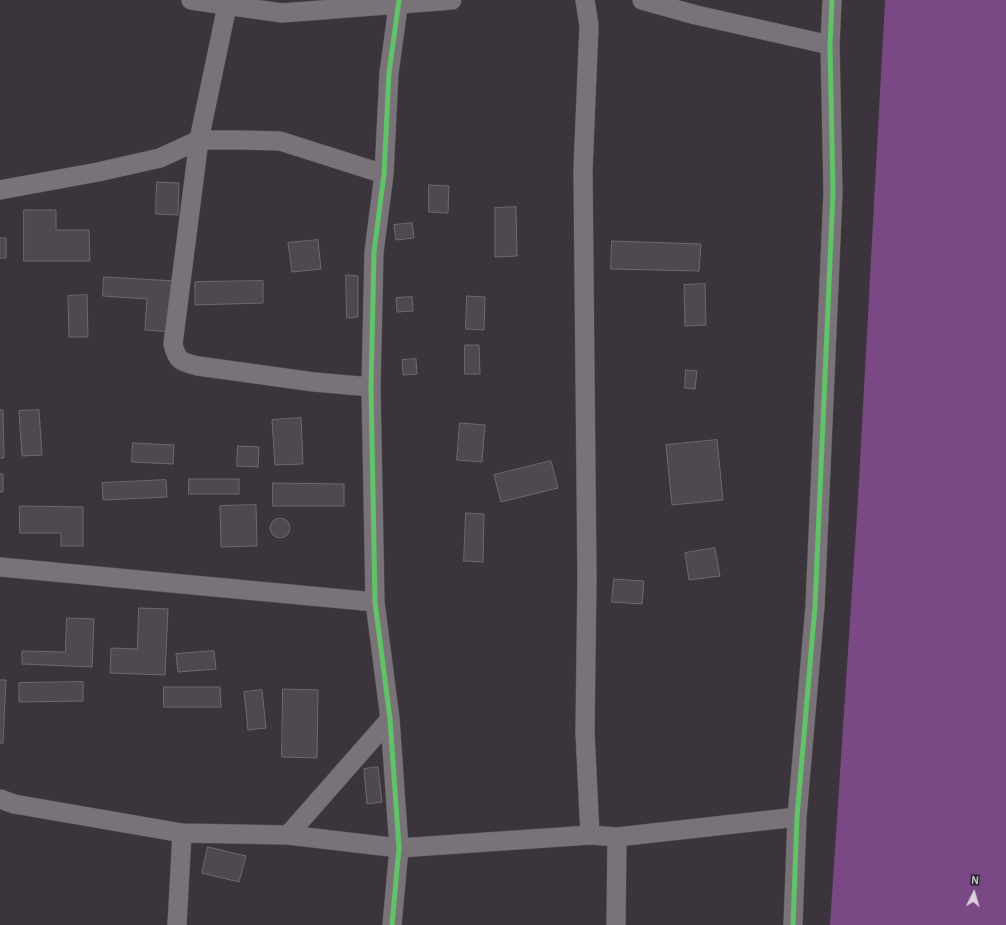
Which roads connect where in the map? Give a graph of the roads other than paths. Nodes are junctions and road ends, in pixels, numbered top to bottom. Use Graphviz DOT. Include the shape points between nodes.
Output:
graph roads {
  1 [pos="191,0"];
  2 [pos="452,0"];
  3 [pos="585,0"];
  4 [pos="642,0"];
  5 [pos="832,0"];
  6 [pos="398,2"];
  7 [pos="227,3"];
  8 [pos="830,45"];
  9 [pos="199,140"];
  10 [pos="384,174"];
  11 [pos="0,190"];
  12 [pos="371,387"];
  13 [pos="0,567"];
  14 [pos="375,602"];
  15 [pos="390,719"];
  16 [pos="0,799"];
  17 [pos="797,817"];
  18 [pos="182,833"];
  19 [pos="288,835"];
  20 [pos="590,835"];
  21 [pos="617,837"];
  22 [pos="399,848"];
  23 [pos="177,925"];
  24 [pos="392,925"];
  25 [pos="616,925"];
  26 [pos="793,925"];
  1 -- 7 [label="street"];
  2 -- 6 [label="street"];
  3 -- 20 [label="street" via="589,26 583,170 587,570 585,732"];
  4 -- 8 [label="street" via="696,15"];
  5 -- 8 [label="street"];
  6 -- 7 [label="street" via="282,13"];
  6 -- 10 [label="street" via="389,73"];
  7 -- 9 [label="street"];
  8 -- 17 [label="street" via="832,192 816,606"];
  9 -- 10 [label="street" via="280,141"];
  9 -- 11 [label="street" via="160,158"];
  9 -- 12 [label="street" via="173,344 176,355 182,363 198,366"];
  10 -- 12 [label="street" via="374,252"];
  12 -- 14 [label="street"];
  13 -- 14 [label="street"];
  14 -- 15 [label="street"];
  15 -- 19 [label="street"];
  15 -- 22 [label="street"];
  16 -- 18 [label="street" via="14,804"];
  17 -- 21 [label="street"];
  17 -- 26 [label="street"];
  18 -- 19 [label="street"];
  18 -- 23 [label="street"];
  19 -- 22 [label="street"];
  20 -- 21 [label="street"];
  20 -- 22 [label="street"];
  21 -- 25 [label="street"];
  22 -- 24 [label="street"];
}
